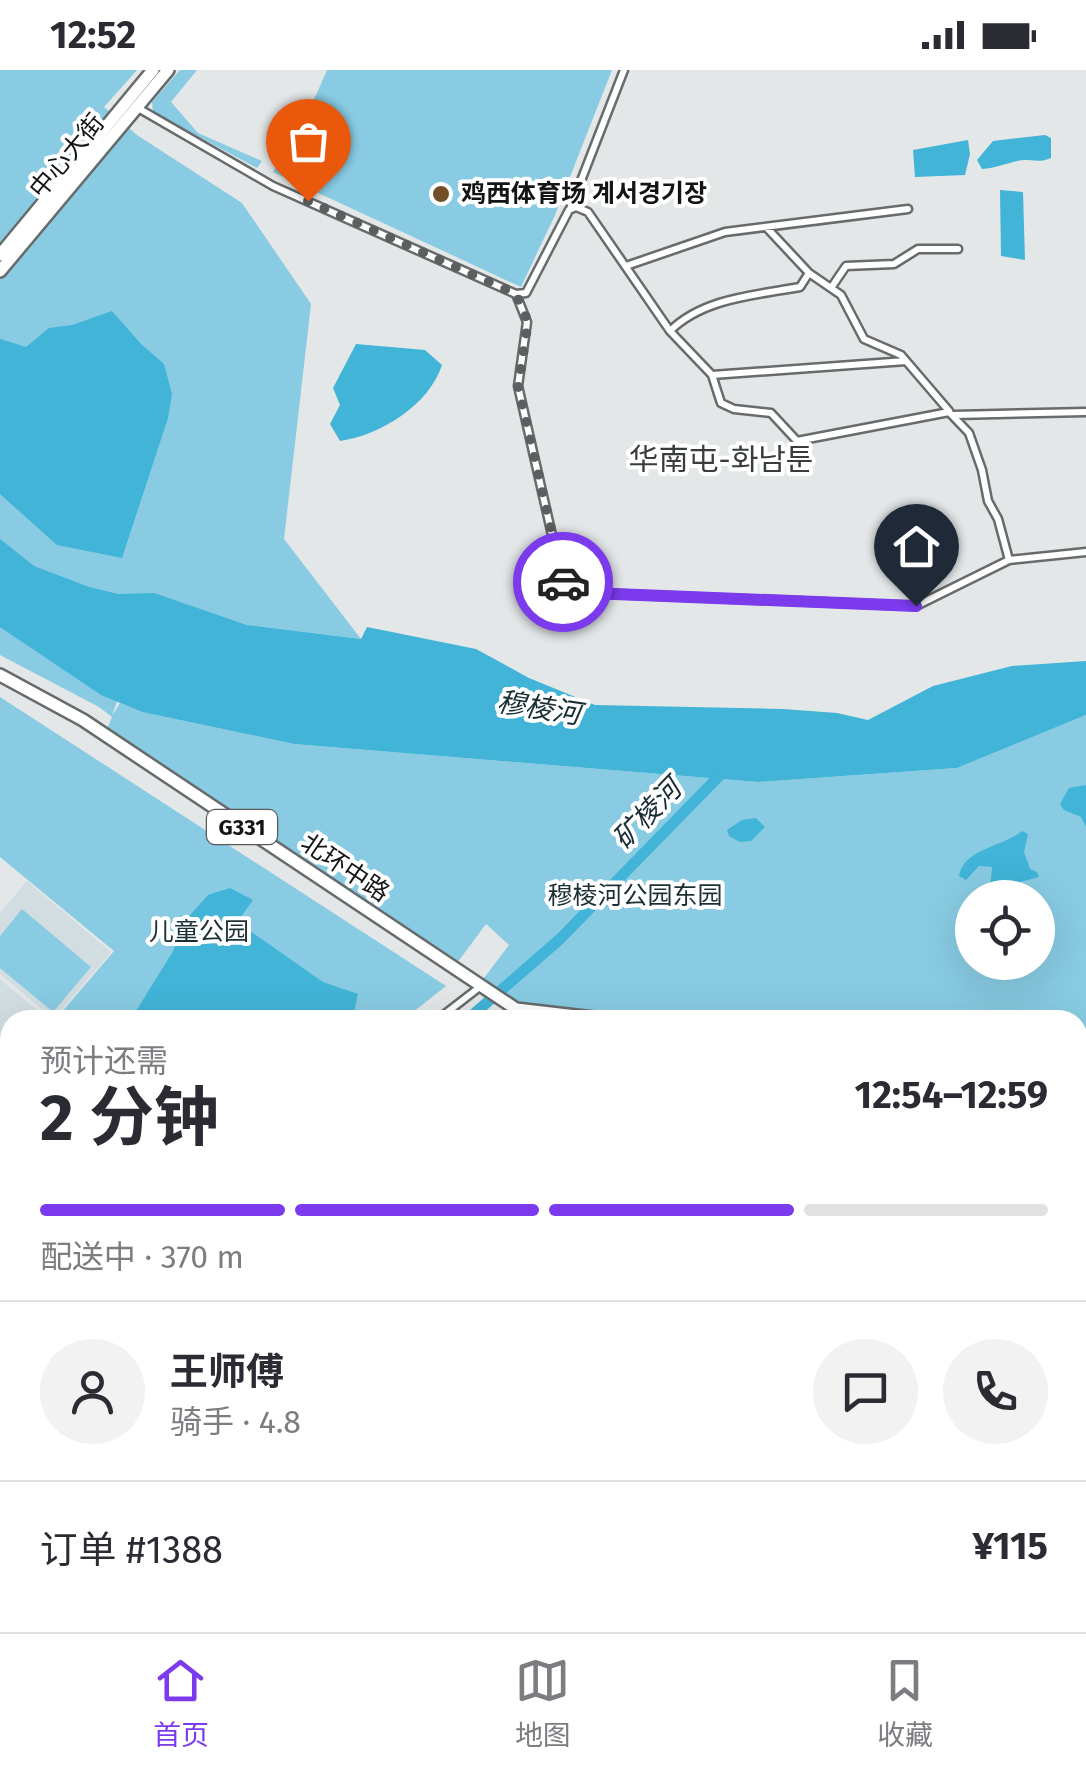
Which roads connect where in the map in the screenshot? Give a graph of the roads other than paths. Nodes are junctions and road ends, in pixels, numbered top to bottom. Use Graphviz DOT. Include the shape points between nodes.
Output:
graph roads {
  1 [pos="153,70"];
  2 [pos="168,70"];
  3 [pos="624,70"];
  4 [pos="137,107"];
  5 [pos="576,192"];
  6 [pos="48,205"];
  7 [pos="908,209"];
  8 [pos="569,210"];
  9 [pos="588,212"];
  10 [pos="767,228"];
  11 [pos="958,249"];
  12 [pos="0,255"];
  13 [pos="626,266"];
  14 [pos="0,271"];
  15 [pos="808,272"];
  16 [pos="831,288"];
  17 [pos="516,294"];
  18 [pos="670,331"];
  19 [pos="906,361"];
  20 [pos="712,375"];
  21 [pos="1086,412"];
  22 [pos="951,414"];
  23 [pos="1086,552"];
  24 [pos="1009,560"];
  25 [pos="0,678"];
  26 [pos="478,988"];
  27 [pos="449,1010"];
  28 [pos="509,1010"];
  1 -- 6 [label="highway, 中心大街"];
  2 -- 4 [label="highway, 中心大街"];
  3 -- 5 [label="street"];
  4 -- 6 [label="highway, 中心大街"];
  4 -- 17 [label="street" via="273,186"];
  5 -- 8 [label="street"];
  5 -- 9 [label="street"];
  6 -- 12 [label="highway, 中心大街"];
  6 -- 14 [label="highway, 中心大街"];
  7 -- 10 [label="street"];
  8 -- 9 [label="street"];
  8 -- 17 [label="street" via="526,293"];
  9 -- 13 [label="street"];
  10 -- 13 [label="street" via="725,232"];
  10 -- 15 [label="street"];
  11 -- 16 [label="street" via="918,248 894,264 846,266"];
  13 -- 18 [label="street"];
  15 -- 16 [label="street"];
  15 -- 18 [label="street" via="800,287 717,304"];
  16 -- 19 [label="street" via="864,340"];
  17 -- 24 [label="street" via="528,322 518,386 565,592 916,606"];
  18 -- 20 [label="street"];
  19 -- 20 [label="street"];
  19 -- 22 [label="street"];
  20 -- 22 [label="street" via="721,404 771,413 797,441"];
  21 -- 22 [label="street"];
  22 -- 24 [label="street" via="969,433"];
  23 -- 24 [label="street"];
  25 -- 26 [label="highway, 北环中路 / G331" via="83,720"];
  26 -- 27 [label="street"];
  26 -- 28 [label="highway, 北环中路 / G331"];
}
